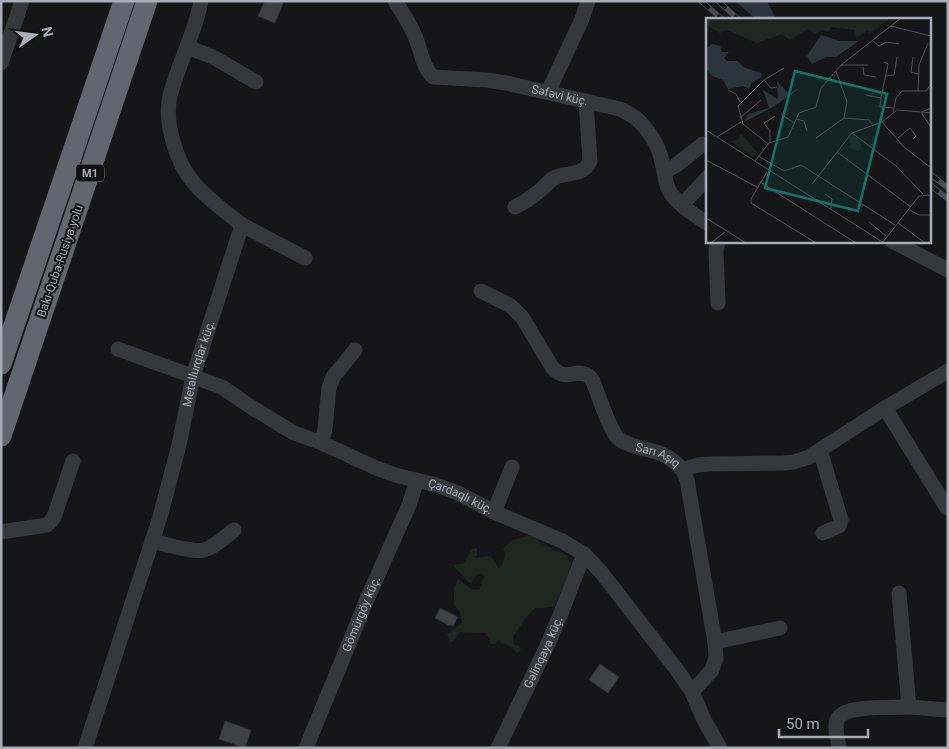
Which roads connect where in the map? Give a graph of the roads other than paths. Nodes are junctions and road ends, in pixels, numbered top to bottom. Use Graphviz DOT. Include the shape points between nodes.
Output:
graph roads {
  1 [pos="22,1"];
  2 [pos="124,1"];
  3 [pos="147,1"];
  4 [pos="201,1"];
  5 [pos="395,1"];
  6 [pos="588,1"];
  7 [pos="187,47"];
  8 [pos="1,63"];
  9 [pos="256,82"];
  10 [pos="548,92"];
  11 [pos="586,101"];
  12 [pos="703,144"];
  13 [pos="664,172"];
  14 [pos="706,179"];
  15 [pos="682,205"];
  16 [pos="515,207"];
  17 [pos="706,223"];
  18 [pos="242,225"];
  19 [pos="718,242"];
  20 [pos="894,242"];
  21 [pos="305,258"];
  22 [pos="948,270"];
  23 [pos="481,291"];
  24 [pos="718,302"];
  25 [pos="118,349"];
  26 [pos="355,350"];
  27 [pos="1,364"];
  28 [pos="948,371"];
  29 [pos="193,376"];
  30 [pos="885,408"];
  31 [pos="1,436"];
  32 [pos="322,443"];
  33 [pos="820,450"];
  34 [pos="73,461"];
  35 [pos="512,467"];
  36 [pos="683,470"];
  37 [pos="417,480"];
  38 [pos="948,508"];
  39 [pos="494,512"];
  40 [pos="234,530"];
  41 [pos="1,532"];
  42 [pos="823,533"];
  43 [pos="152,541"];
  44 [pos="584,554"];
  45 [pos="899,593"];
  46 [pos="780,628"];
  47 [pos="715,642"];
  48 [pos="692,692"];
  49 [pos="909,707"];
  50 [pos="948,710"];
  51 [pos="85,748"];
  52 [pos="306,748"];
  53 [pos="498,748"];
  54 [pos="720,748"];
  55 [pos="839,748"];
  1 -- 8 [label="street"];
  2 -- 27 [label="highway, Bakı-Quba-Rusiya yolu / M1"];
  3 -- 31 [label="highway, Bakı-Quba-Rusiya yolu / M1"];
  4 -- 7 [label="street"];
  5 -- 10 [label="street, Səfəvi küç." via="410,23 424,64 433,77 487,80"];
  6 -- 10 [label="street"];
  7 -- 9 [label="street" via="213,57"];
  7 -- 18 [label="street" via="170,97 170,133 192,181 207,198"];
  10 -- 11 [label="street, Səfəvi küç."];
  11 -- 13 [label="street, Səfəvi küç." via="620,109 635,118 647,129 660,153"];
  11 -- 16 [label="street" via="588,165 584,170 550,181"];
  12 -- 13 [label="street"];
  13 -- 15 [label="street, Səfəvi küç." via="668,190"];
  14 -- 15 [label="street"];
  15 -- 17 [label="street, Səfəvi küç."];
  18 -- 21 [label="street"];
  18 -- 29 [label="street, Metallurqlar küç."];
  19 -- 24 [label="street"];
  20 -- 22 [label="street"];
  23 -- 36 [label="street, Sarı Aşıq" via="511,306 522,317 557,373 587,374 620,439 662,454"];
  25 -- 29 [label="street, Çardaqlı küç."];
  26 -- 32 [label="street" via="333,377 329,388"];
  28 -- 30 [label="street, Sarı Aşıq"];
  29 -- 32 [label="street, Çardaqlı küç." via="222,387 294,433"];
  29 -- 43 [label="street, Metallurqlar küç." via="179,445"];
  30 -- 33 [label="street, Sarı Aşıq"];
  30 -- 38 [label="street"];
  32 -- 37 [label="street, Çardaqlı küç." via="376,468"];
  33 -- 36 [label="street, Sarı Aşıq" via="794,462 708,464"];
  33 -- 42 [label="street" via="841,520 839,526"];
  34 -- 41 [label="street" via="52,522"];
  35 -- 39 [label="street"];
  36 -- 47 [label="street"];
  37 -- 39 [label="street, Çardaqlı küç." via="458,493"];
  37 -- 52 [label="street, Gömürgöy küç."];
  39 -- 44 [label="street, Çardaqlı küç."];
  40 -- 43 [label="street" via="205,550"];
  43 -- 51 [label="street, Metallurqlar küç."];
  44 -- 48 [label="street, Çardaqlı küç."];
  44 -- 53 [label="street, Gəlinqaya küç." via="547,646"];
  45 -- 49 [label="street"];
  46 -- 47 [label="street"];
  47 -- 48 [label="street" via="716,658 712,670"];
  48 -- 54 [label="street, Çardaqlı küç."];
  49 -- 50 [label="street"];
  49 -- 55 [label="street" via="844,712 836,725"];
}
